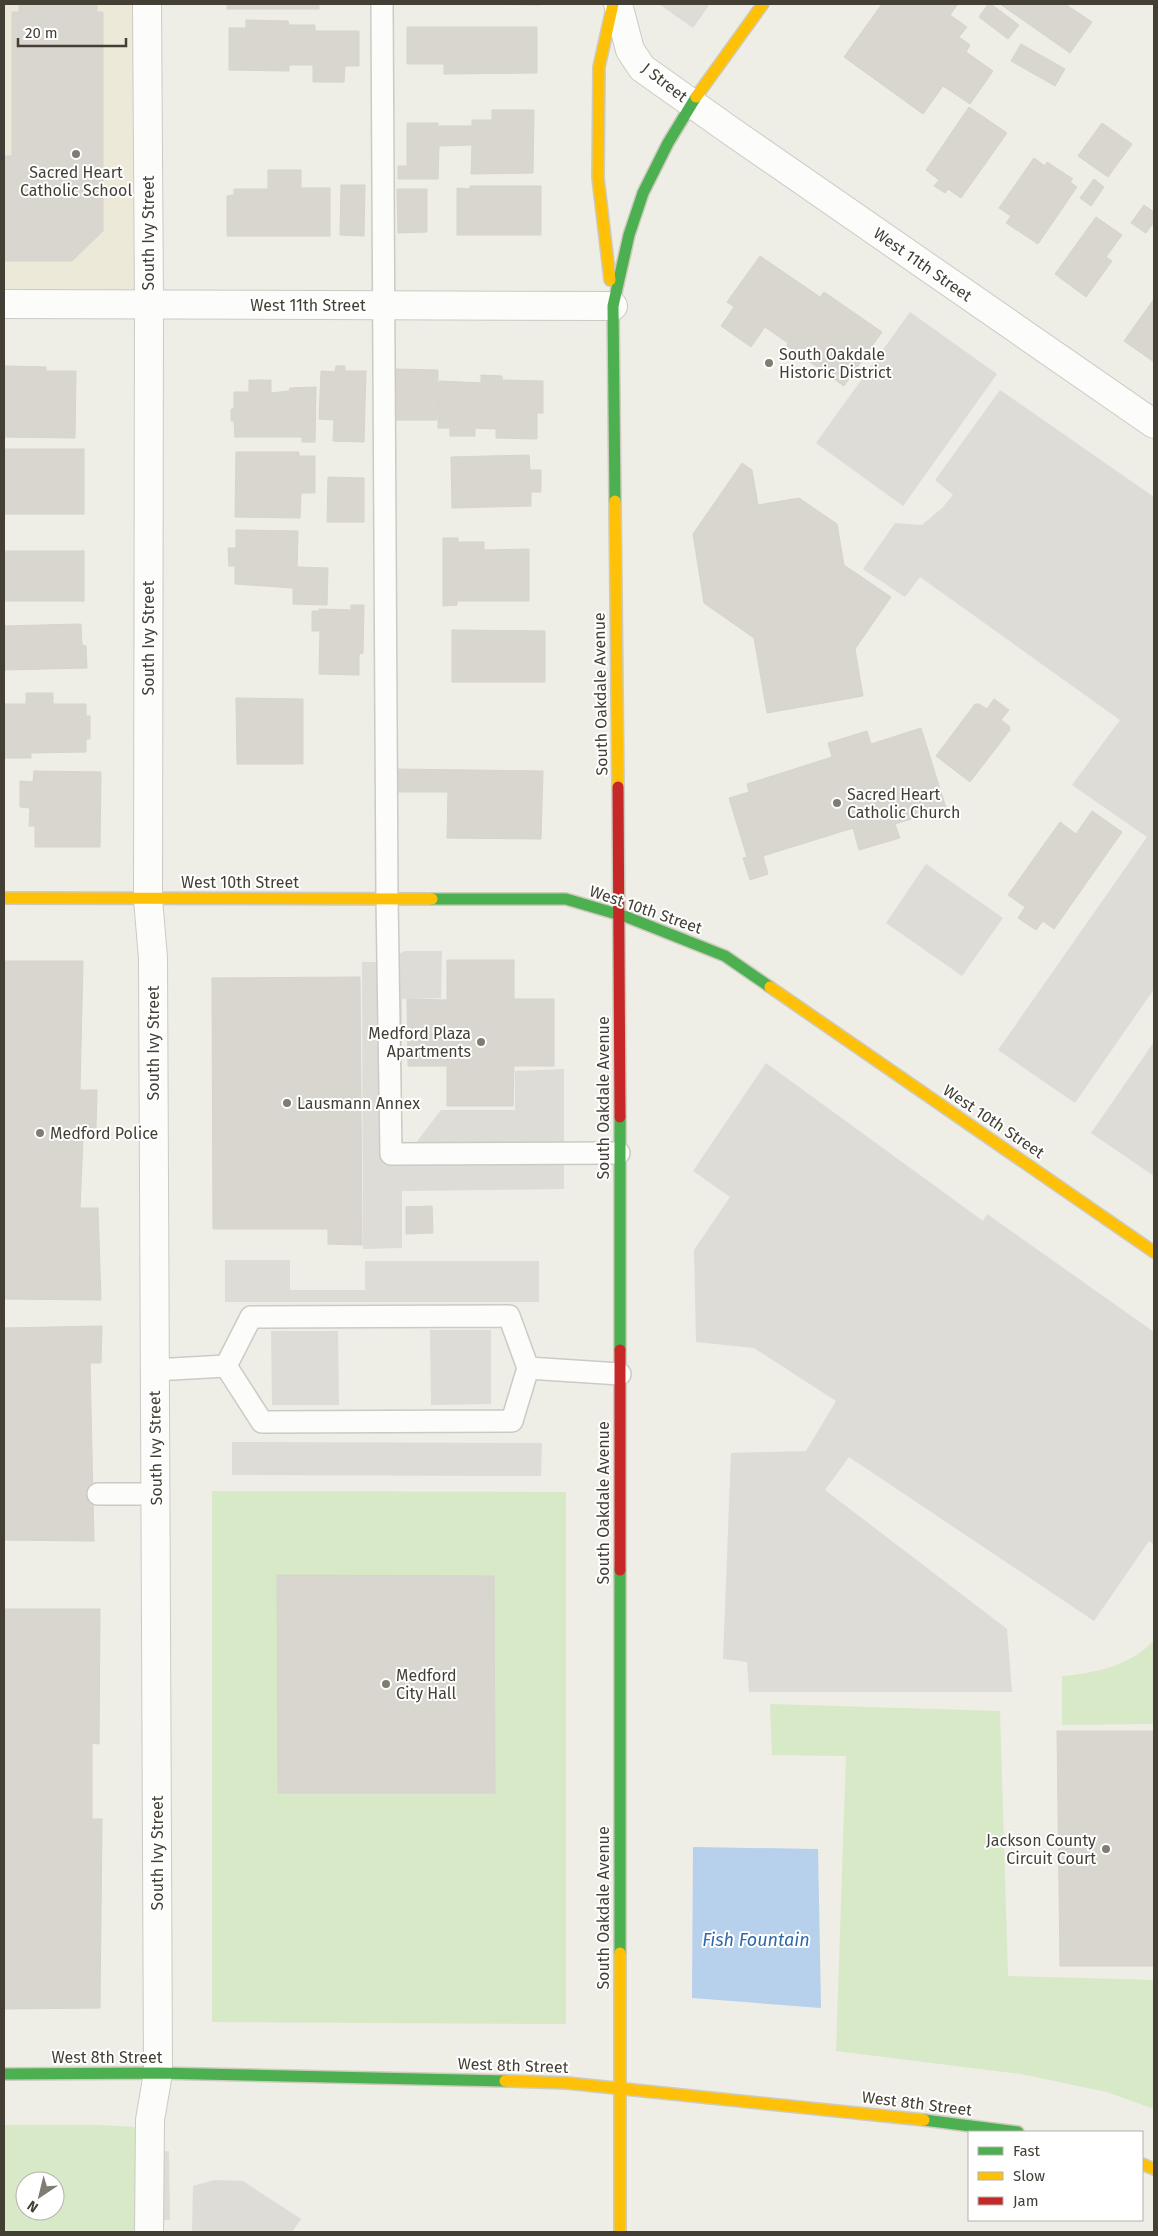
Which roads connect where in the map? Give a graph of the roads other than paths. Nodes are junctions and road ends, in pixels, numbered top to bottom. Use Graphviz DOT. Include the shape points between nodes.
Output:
graph roads {
  1 [pos="147,4"];
  2 [pos="382,4"];
  3 [pos="613,4"];
  4 [pos="618,4"];
  5 [pos="763,4"];
  6 [pos="692,104"];
  7 [pos="4,304"];
  8 [pos="149,304"];
  9 [pos="384,305"];
  10 [pos="613,306"];
  11 [pos="1154,424"];
  12 [pos="4,898"];
  13 [pos="387,898"];
  14 [pos="148,899"];
  15 [pos="619,913"];
  16 [pos="620,1153"];
  17 [pos="1154,1252"];
  18 [pos="226,1366"];
  19 [pos="528,1368"];
  20 [pos="154,1370"];
  21 [pos="620,1374"];
  22 [pos="98,1494"];
  23 [pos="155,1494"];
  24 [pos="158,2073"];
  25 [pos="4,2074"];
  26 [pos="619,2088"];
  27 [pos="1011,2131"];
  28 [pos="149,2232"];
  29 [pos="620,2232"];
  1 -- 8 [label="street, South Ivy Street"];
  2 -- 9 [label="lane"];
  3 -- 10 [label="street" via="600,67 598,178"];
  4 -- 6 [label="street, J Street" via="630,50 642,68"];
  5 -- 6 [label="street, South Oakdale Avenue"];
  6 -- 10 [label="street, South Oakdale Avenue" via="643,192 624,250"];
  6 -- 11 [label="street, West 11th Street"];
  7 -- 8 [label="street, West 11th Street"];
  8 -- 9 [label="street, West 11th Street"];
  8 -- 14 [label="street, South Ivy Street"];
  9 -- 10 [label="street, West 11th Street"];
  9 -- 13 [label="lane"];
  10 -- 15 [label="street, South Oakdale Avenue"];
  12 -- 14 [label="street, West 10th Street"];
  13 -- 14 [label="street, West 10th Street"];
  13 -- 15 [label="street, West 10th Street" via="566,898"];
  13 -- 16 [label="lane" via="392,1154"];
  14 -- 20 [label="street, South Ivy Street" via="153,958"];
  15 -- 16 [label="street, South Oakdale Avenue"];
  15 -- 17 [label="street, West 10th Street" via="725,956"];
  16 -- 21 [label="street, South Oakdale Avenue"];
  18 -- 19 [label="lane" via="251,1317 509,1316"];
  18 -- 19 [label="lane" via="262,1422 512,1421"];
  18 -- 20 [label="lane"];
  19 -- 21 [label="lane"];
  20 -- 23 [label="street, South Ivy Street"];
  21 -- 26 [label="street, South Oakdale Avenue"];
  22 -- 23 [label="lane"];
  23 -- 24 [label="street, South Ivy Street"];
  24 -- 25 [label="street, West 8th Street"];
  24 -- 26 [label="street, West 8th Street" via="567,2083"];
  24 -- 28 [label="street, South Ivy Street" via="150,2120"];
  26 -- 27 [label="street, West 8th Street" via="936,2120"];
  26 -- 29 [label="street, South Oakdale Avenue"];
}
